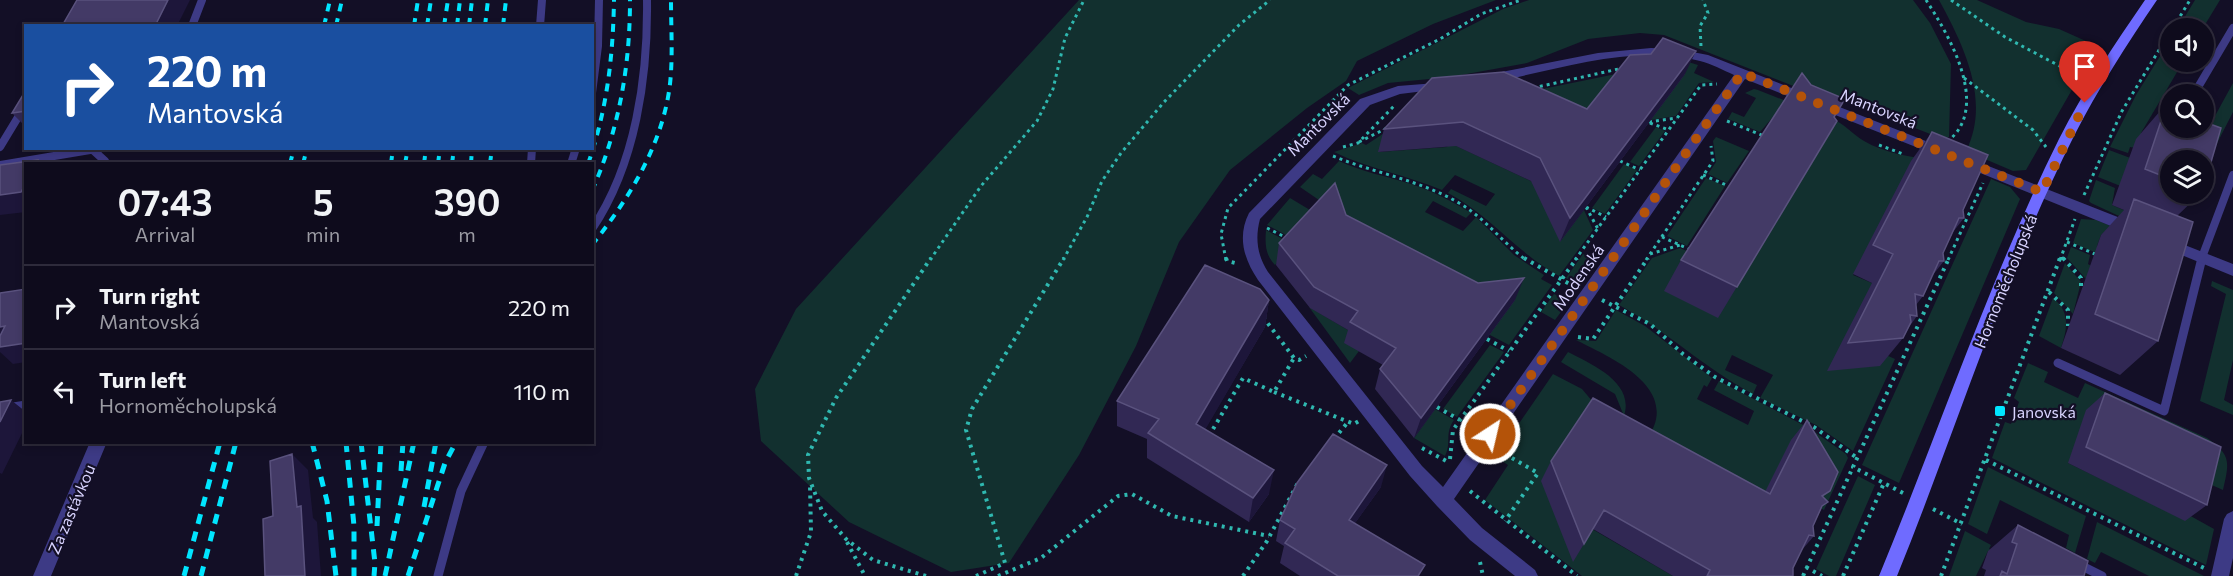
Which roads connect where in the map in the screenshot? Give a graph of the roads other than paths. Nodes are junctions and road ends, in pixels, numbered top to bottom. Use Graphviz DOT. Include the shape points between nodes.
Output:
graph roads {
  1 [pos="202,0"];
  2 [pos="542,0"];
  3 [pos="599,0"];
  4 [pos="647,0"];
  5 [pos="2151,0"];
  6 [pos="193,24"];
  7 [pos="540,24"];
  8 [pos="2233,28"];
  9 [pos="594,77"];
  10 [pos="1738,79"];
  11 [pos="1476,80"];
  12 [pos="1454,83"];
  13 [pos="2200,84"];
  14 [pos="24,107"];
  15 [pos="0,147"];
  16 [pos="98,150"];
  17 [pos="0,165"];
  18 [pos="2233,175"];
  19 [pos="2042,192"];
  20 [pos="594,225"];
  21 [pos="2202,257"];
  22 [pos="2233,270"];
  23 [pos="2058,363"];
  24 [pos="24,405"];
  25 [pos="0,409"];
  26 [pos="98,444"];
  27 [pos="483,444"];
  28 [pos="1443,501"];
  29 [pos="2233,519"];
  30 [pos="2070,560"];
  31 [pos="42,576"];
  32 [pos="438,576"];
  33 [pos="1529,576"];
  34 [pos="1888,576"];
  35 [pos="2102,576"];
  36 [pos="2220,576"];
  1 -- 6 [label="lane"];
  2 -- 7 [label="lane"];
  3 -- 9 [label="lane"];
  4 -- 20 [label="lane" via="649,49 640,113"];
  5 -- 19 [label="street, Hornoměcholupská" via="2095,86"];
  8 -- 13 [label="lane"];
  10 -- 11 [label="street, Mantovská" via="1704,58 1672,51 1621,53"];
  10 -- 19 [label="street, Mantovská"];
  10 -- 28 [label="street, Modenská"];
  12 -- 28 [label="street, Mantovská" via="1398,90 1365,102 1254,216 1249,229 1249,247 1256,267"];
  14 -- 15 [label="lane"];
  16 -- 17 [label="lane"];
  18 -- 21 [label="lane"];
  19 -- 21 [label="street, Mantovská"];
  19 -- 34 [label="street, Hornoměcholupská"];
  21 -- 22 [label="street, Mantovská"];
  21 -- 23 [label="lane" via="2164,411"];
  24 -- 25 [label="lane"];
  26 -- 31 [label="street, Za zastávkou"];
  27 -- 32 [label="lane" via="466,472"];
  28 -- 33 [label="street, Mantovská" via="1476,534"];
  29 -- 36 [label="street"];
  30 -- 35 [label="lane"];
}
